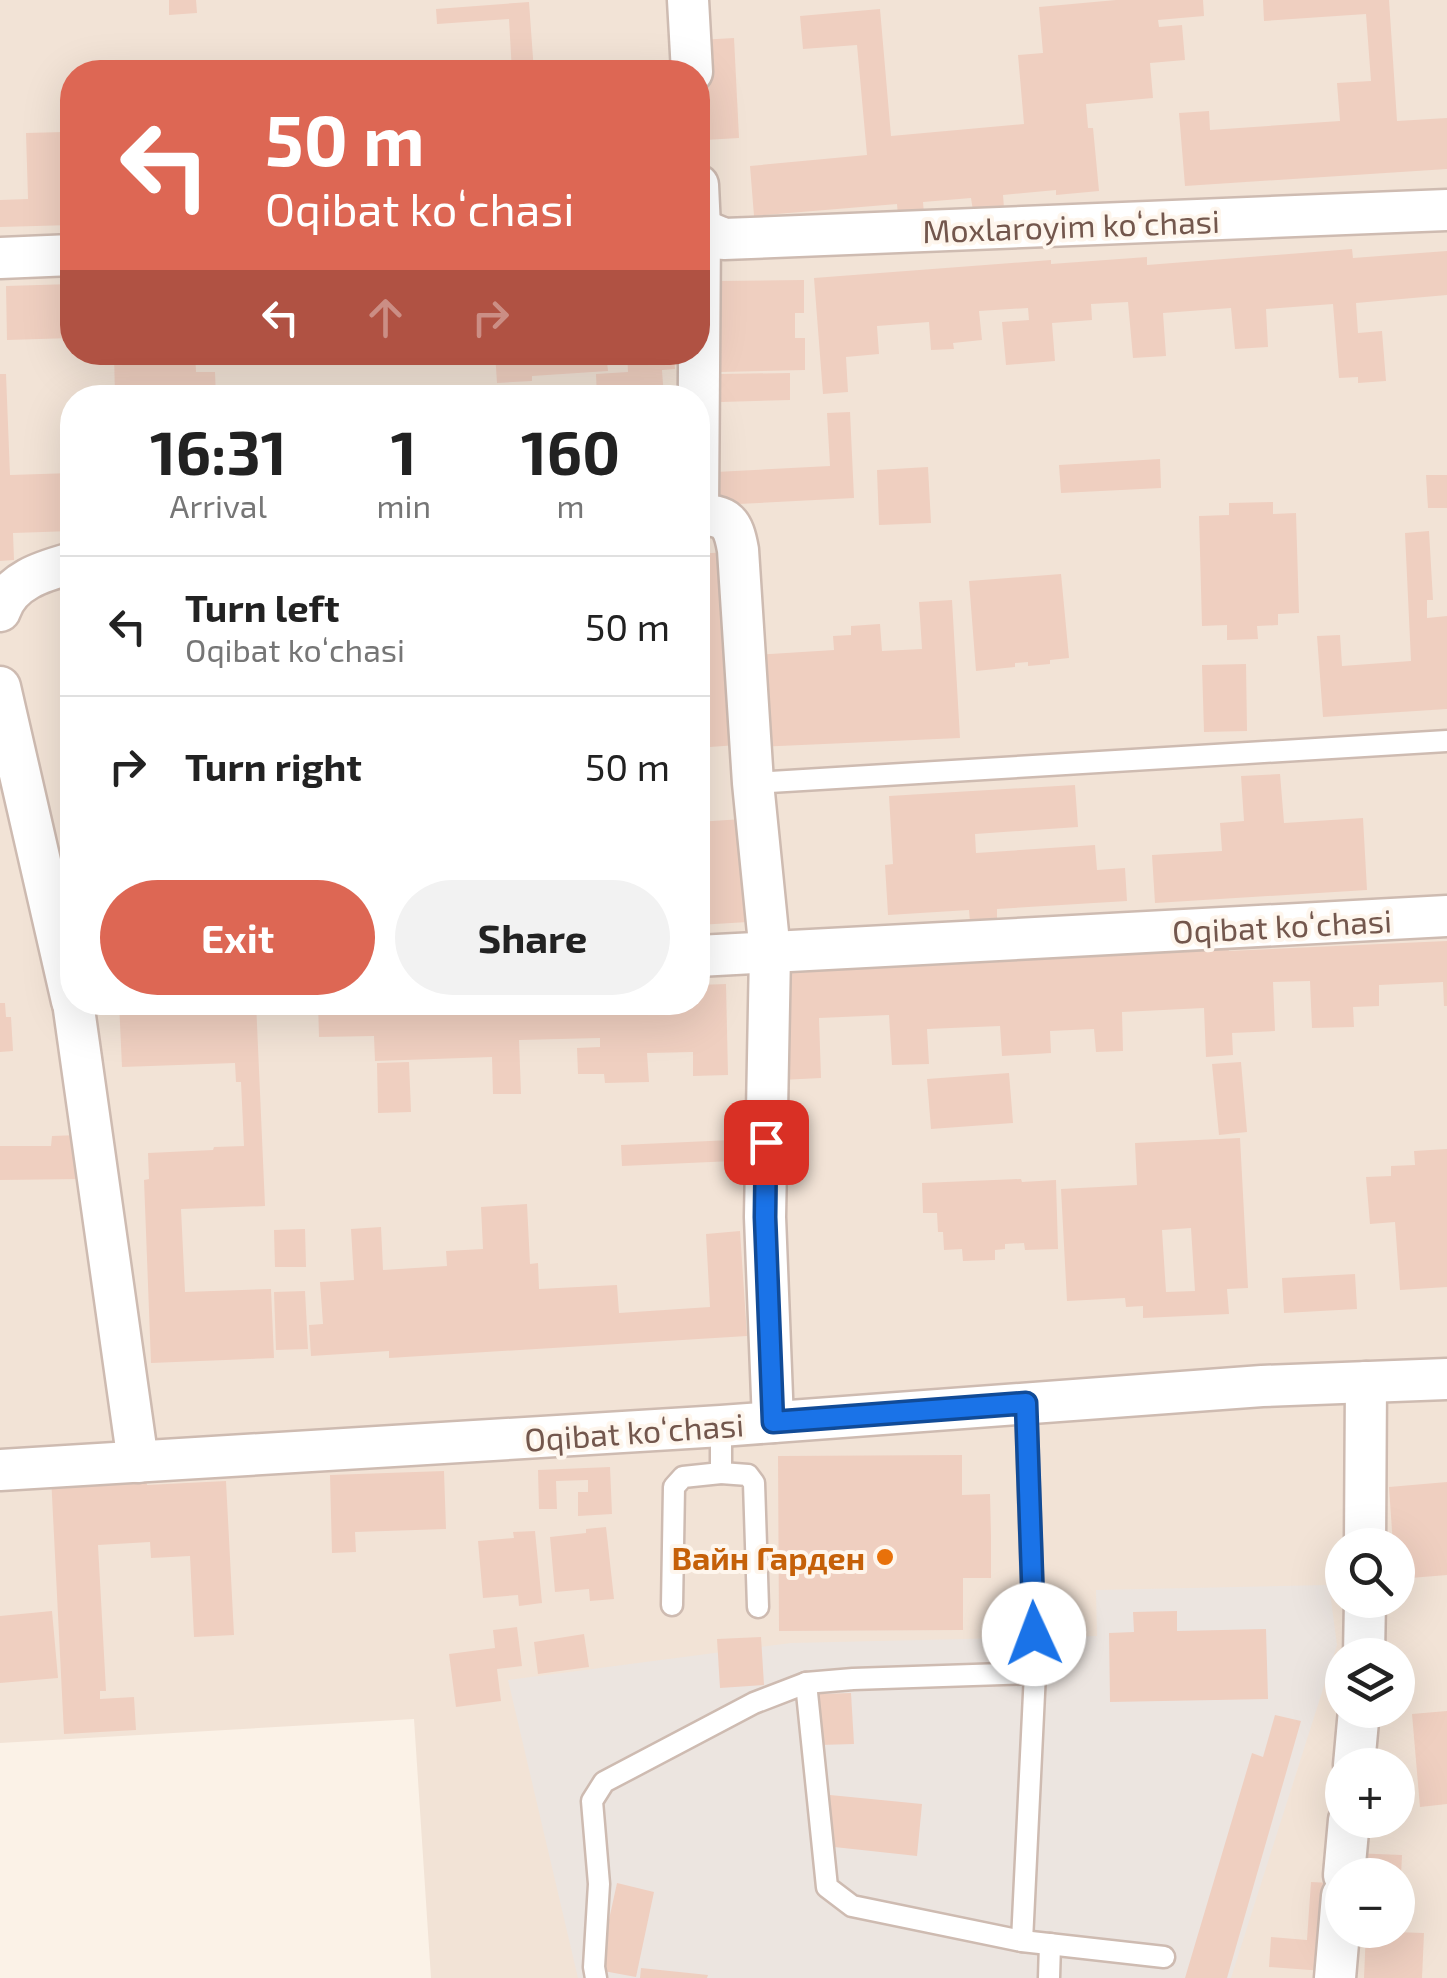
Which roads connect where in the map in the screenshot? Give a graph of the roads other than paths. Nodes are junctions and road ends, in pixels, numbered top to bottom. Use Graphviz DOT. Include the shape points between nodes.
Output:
graph roads {
  1 [pos="688,0"];
  2 [pos="691,60"];
  3 [pos="1447,210"];
  4 [pos="710,233"];
  5 [pos="60,256"];
  6 [pos="0,258"];
  7 [pos="710,515"];
  8 [pos="60,566"];
  9 [pos="0,612"];
  10 [pos="2,702"];
  11 [pos="1447,741"];
  12 [pos="753,784"];
  13 [pos="1447,916"];
  14 [pos="60,944"];
  15 [pos="770,953"];
  16 [pos="710,956"];
  17 [pos="75,1015"];
  18 [pos="1447,1379"];
  19 [pos="1366,1382"];
  20 [pos="1026,1403"];
  21 [pos="773,1422"];
  22 [pos="720,1426"];
  23 [pos="138,1462"];
  24 [pos="0,1470"];
  25 [pos="721,1473"];
  26 [pos="1365,1528"];
  27 [pos="672,1604"];
  28 [pos="758,1608"];
  29 [pos="1035,1673"];
  30 [pos="806,1684"];
  31 [pos="1022,1940"];
  32 [pos="1050,1944"];
  33 [pos="1338,1948"];
  34 [pos="1164,1958"];
  35 [pos="596,1978"];
  36 [pos="1049,1978"];
  37 [pos="1335,1978"];
  1 -- 2 [label="street"];
  3 -- 4 [label="street, Moxlaroyim koʻchasi" via="724,239"];
  5 -- 6 [label="street"];
  7 -- 12 [label="street" via="735,532 738,550"];
  8 -- 9 [label="street" via="22,582"];
  10 -- 14 [label="street"];
  11 -- 12 [label="lane"];
  12 -- 15 [label="street"];
  13 -- 15 [label="street, Oqibat koʻchasi"];
  15 -- 16 [label="street, Oqibat koʻchasi"];
  15 -- 21 [label="street" via="765,1217"];
  17 -- 23 [label="street"];
  18 -- 19 [label="street, Oqibat koʻchasi"];
  19 -- 20 [label="street, Oqibat koʻchasi"];
  19 -- 26 [label="street"];
  20 -- 21 [label="street, Oqibat koʻchasi"];
  20 -- 29 [label="lane"];
  21 -- 22 [label="street, Oqibat koʻchasi"];
  22 -- 23 [label="street, Oqibat koʻchasi"];
  22 -- 25 [label="lane"];
  23 -- 24 [label="street, Oqibat koʻchasi"];
  25 -- 27 [label="lane" via="683,1477 674,1487"];
  25 -- 28 [label="lane" via="748,1475 754,1483"];
  29 -- 30 [label="lane"];
  29 -- 31 [label="lane"];
  30 -- 31 [label="lane" via="828,1887 852,1906"];
  30 -- 35 [label="lane" via="754,1703 604,1782 592,1801 599,1884"];
  31 -- 32 [label="lane"];
  32 -- 34 [label="lane"];
  32 -- 36 [label="lane"];
  33 -- 37 [label="street"];
}
